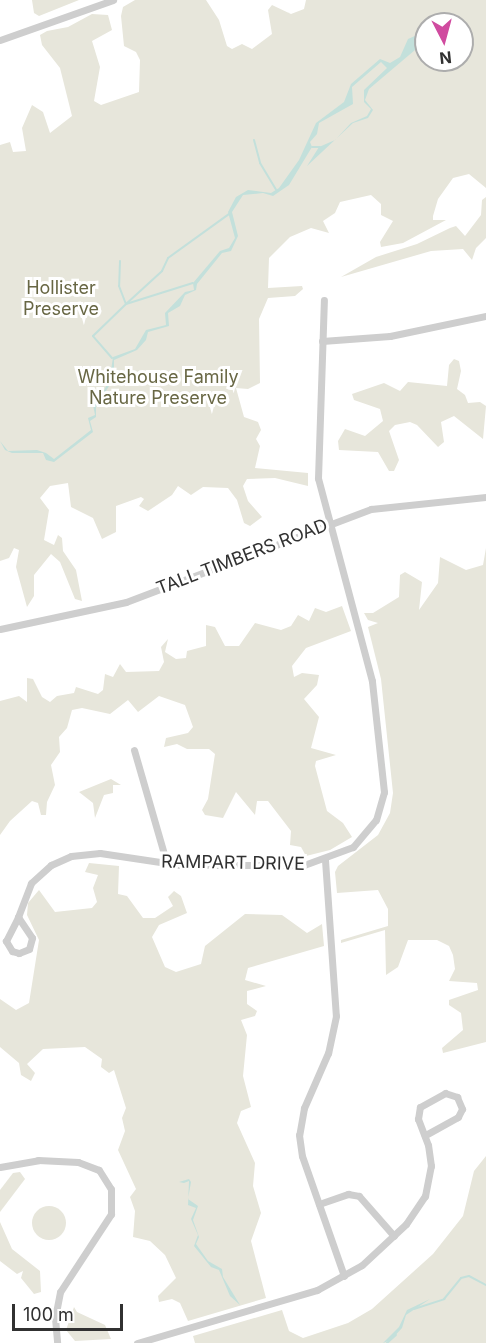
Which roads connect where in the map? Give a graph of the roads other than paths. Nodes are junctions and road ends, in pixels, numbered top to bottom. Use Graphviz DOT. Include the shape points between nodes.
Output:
graph roads {
  1 [pos="113,0"];
  2 [pos="0,39"];
  3 [pos="324,300"];
  4 [pos="486,316"];
  5 [pos="322,341"];
  6 [pos="486,497"];
  7 [pos="328,522"];
  8 [pos="0,629"];
  9 [pos="134,750"];
  10 [pos="325,860"];
  11 [pos="166,864"];
  12 [pos="18,917"];
  13 [pos="425,1135"];
  14 [pos="0,1167"];
  15 [pos="319,1204"];
  16 [pos="394,1236"];
  17 [pos="344,1276"];
  18 [pos="57,1343"];
  19 [pos="137,1343"];
  1 -- 2 [label="street"];
  3 -- 5 [label="street, RAMPART DRIVE"];
  4 -- 5 [label="street" via="390,336"];
  5 -- 7 [label="street, RAMPART DRIVE" via="317,458"];
  6 -- 7 [label="street, TALL TIMBERS ROAD" via="371,509"];
  7 -- 8 [label="street, TALL TIMBERS ROAD" via="126,602 80,615"];
  7 -- 10 [label="street, RAMPART DRIVE" via="365,649 384,792 382,808 367,834 353,847"];
  9 -- 11 [label="street"];
  10 -- 11 [label="street, RAMPART DRIVE" via="285,866"];
  10 -- 15 [label="street" via="336,1016 328,1053 304,1108 299,1135"];
  11 -- 12 [label="street, RAMPART DRIVE" via="91,853 60,860 31,883"];
  12 -- 12 [label="street, RAMPART DRIVE" via="6,941 12,951 19,953 29,949 32,938"];
  13 -- 13 [label="street" via="418,1119 420,1107 445,1093 457,1097 462,1108 458,1117"];
  13 -- 16 [label="street" via="431,1166 428,1185 415,1214"];
  14 -- 18 [label="street" via="38,1160 78,1162 99,1170 111,1189 111,1214 60,1292 55,1318"];
  15 -- 16 [label="street" via="348,1194 359,1196"];
  15 -- 17 [label="street"];
  16 -- 17 [label="street"];
  17 -- 19 [label="street" via="309,1293"];
}
